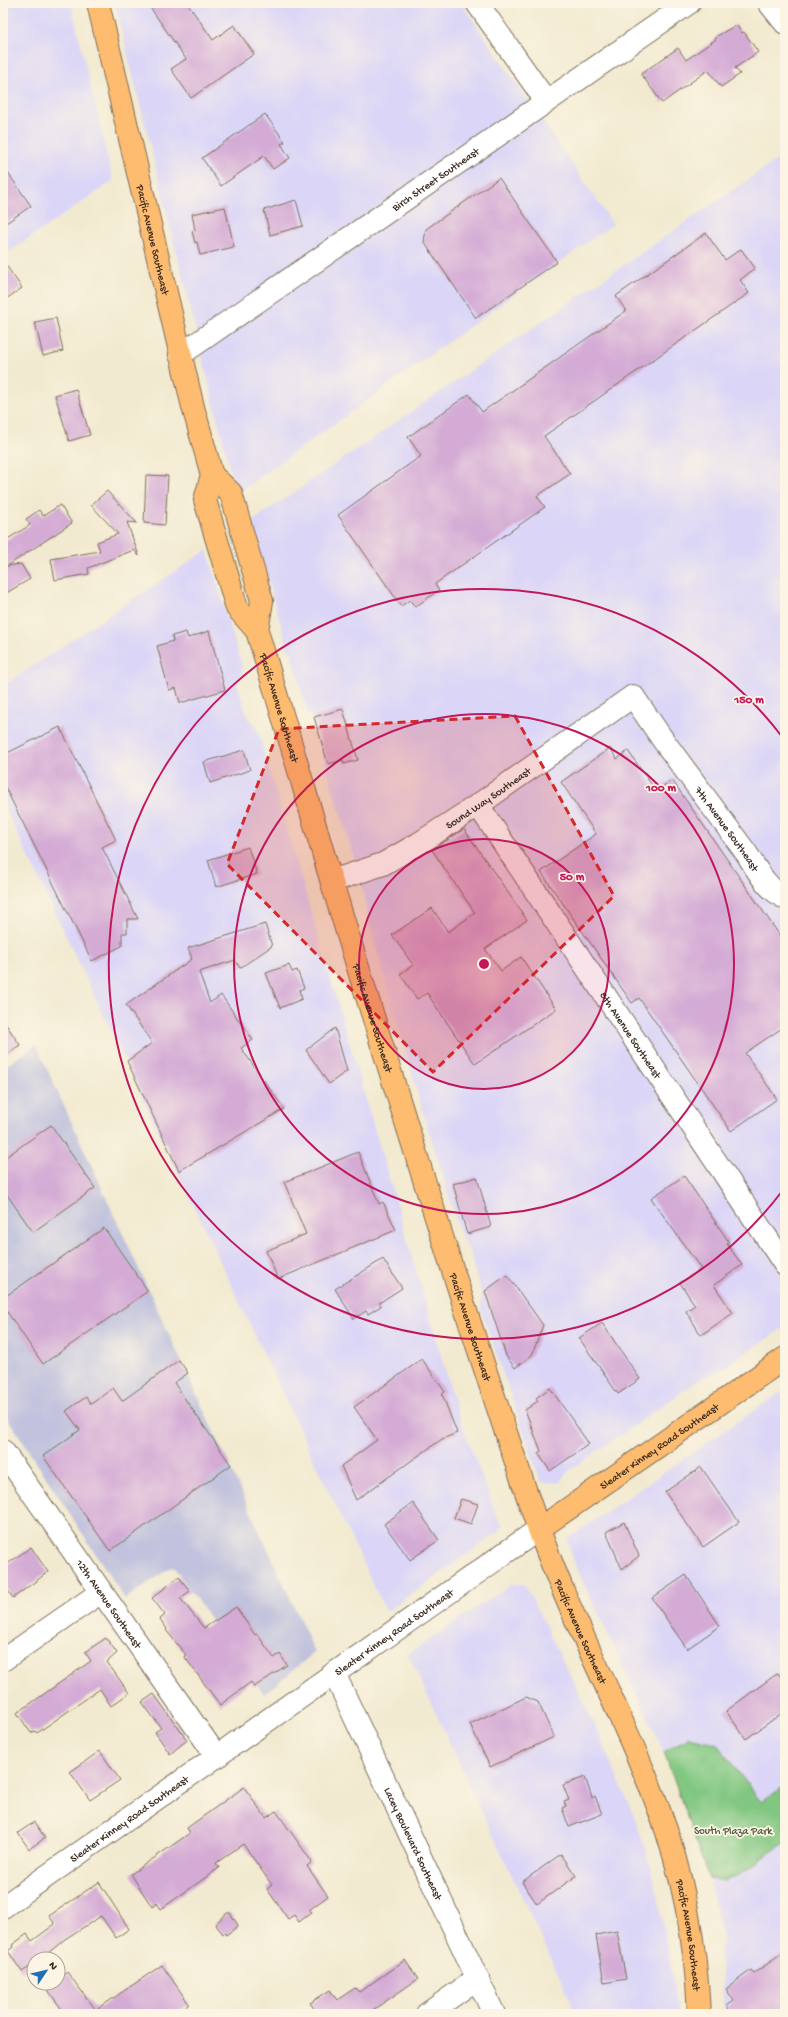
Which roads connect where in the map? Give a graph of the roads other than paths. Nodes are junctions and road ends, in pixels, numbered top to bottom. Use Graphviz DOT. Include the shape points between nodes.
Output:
graph roads {
  1 [pos="98,3"];
  2 [pos="477,3"];
  3 [pos="689,3"];
  4 [pos="769,3"];
  5 [pos="785,23"];
  6 [pos="546,101"];
  7 [pos="180,355"];
  8 [pos="633,696"];
  9 [pos="478,805"];
  10 [pos="332,881"];
  11 [pos="785,898"];
  12 [pos="785,1265"];
  13 [pos="785,1358"];
  14 [pos="3,1451"];
  15 [pos="539,1529"];
  16 [pos="101,1592"];
  17 [pos="3,1660"];
  18 [pos="334,1673"];
  19 [pos="217,1756"];
  20 [pos="3,1907"];
  21 [pos="478,1978"];
  22 [pos="427,2014"];
  23 [pos="494,2014"];
  24 [pos="699,2014"];
  1 -- 7 [label="main road, Pacific Avenue Southeast"];
  2 -- 6 [label="street"];
  3 -- 6 [label="street, Birch Street Southeast"];
  4 -- 5 [label="street"];
  6 -- 7 [label="street, Birch Street Southeast"];
  7 -- 10 [label="main road, Pacific Avenue Southeast" via="212,475 231,493 262,601 256,631"];
  8 -- 9 [label="street, Sound Way Southeast"];
  8 -- 11 [label="street, 7th Avenue Southeast" via="759,874 776,893"];
  9 -- 10 [label="street, Sound Way Southeast" via="383,864"];
  9 -- 12 [label="street, 8th Avenue Southeast"];
  10 -- 15 [label="main road, Pacific Avenue Southeast" via="465,1312"];
  13 -- 15 [label="main road, Sleater Kinney Road Southeast"];
  14 -- 16 [label="street, 12th Avenue Southeast"];
  15 -- 18 [label="street, Sleater Kinney Road Southeast"];
  15 -- 24 [label="main road, Pacific Avenue Southeast" via="576,1622 660,1811 675,1860 692,1935 697,1968"];
  16 -- 17 [label="street"];
  16 -- 19 [label="street, 12th Avenue Southeast"];
  18 -- 19 [label="street, Sleater Kinney Road Southeast"];
  18 -- 21 [label="street, Lacey Boulevard Southeast"];
  19 -- 20 [label="street, Sleater Kinney Road Southeast"];
  21 -- 22 [label="street"];
  21 -- 23 [label="street, Lacey Boulevard Southeast"];
}
